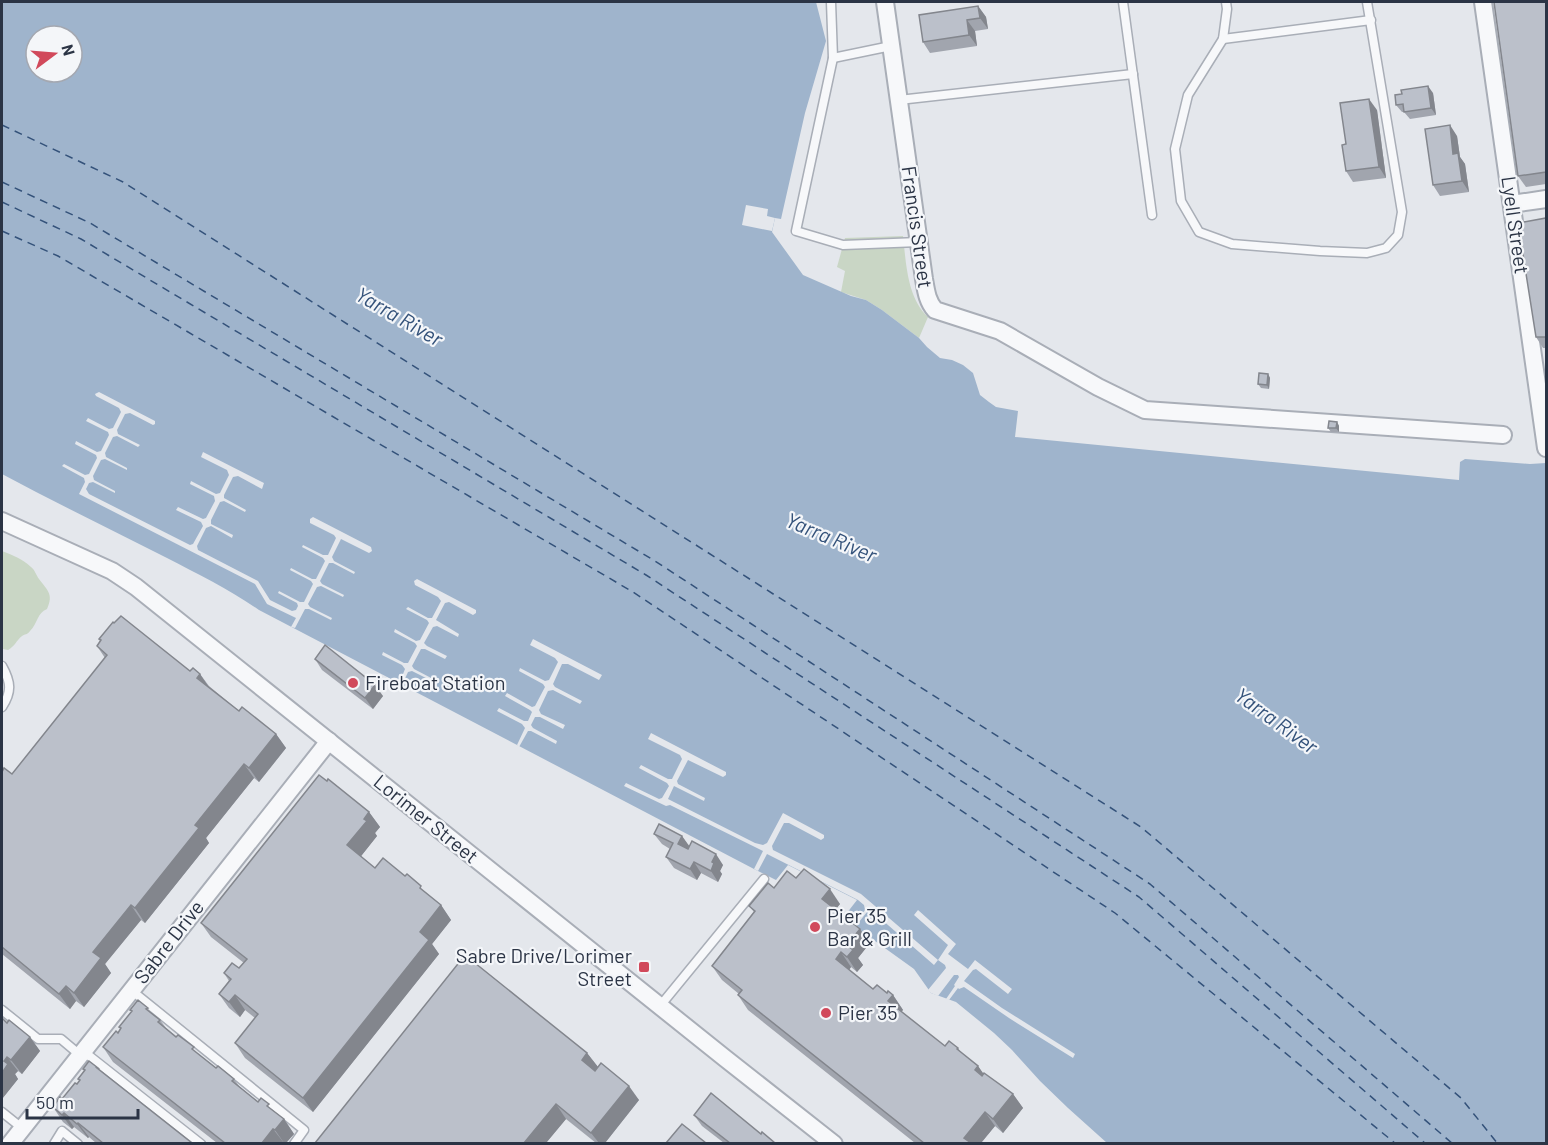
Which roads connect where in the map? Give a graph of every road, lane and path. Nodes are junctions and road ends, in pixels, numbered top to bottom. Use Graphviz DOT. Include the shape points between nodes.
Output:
graph roads {
  1 [pos="831,2"];
  2 [pos="885,2"];
  3 [pos="1123,2"];
  4 [pos="1226,2"];
  5 [pos="1367,2"];
  6 [pos="1483,2"];
  7 [pos="1371,20"];
  8 [pos="1223,39"];
  9 [pos="891,46"];
  10 [pos="833,58"];
  11 [pos="1133,74"];
  12 [pos="899,100"];
  13 [pos="1546,199"];
  14 [pos="1512,204"];
  15 [pos="1152,215"];
  16 [pos="919,242"];
  17 [pos="1541,377"];
  18 [pos="1503,435"];
  19 [pos="1546,448"];
  20 [pos="2,521"];
  21 [pos="2,666"];
  22 [pos="2,707"];
  23 [pos="329,741"];
  24 [pos="764,879"];
  25 [pos="131,990"];
  26 [pos="660,1006"];
  27 [pos="2,1010"];
  28 [pos="81,1053"];
  29 [pos="2,1112"];
  30 [pos="22,1128"];
  31 [pos="10,1143"];
  32 [pos="54,1143"];
  33 [pos="78,1143"];
  34 [pos="201,1143"];
  35 [pos="294,1143"];
  36 [pos="834,1143"];
  1 -- 10 [label="lane"];
  2 -- 9 [label="street, Francis Street"];
  3 -- 11 [label="lane"];
  4 -- 8 [label="lane"];
  5 -- 7 [label="lane"];
  6 -- 14 [label="street, Lyell Street"];
  7 -- 8 [label="lane"];
  7 -- 8 [label="lane" via="1402,212 1398,235 1386,248 1367,254 1232,244 1199,232 1181,201 1175,149 1188,95"];
  9 -- 10 [label="lane"];
  9 -- 12 [label="street, Francis Street"];
  10 -- 16 [label="lane" via="796,231 843,245"];
  11 -- 12 [label="lane"];
  11 -- 15 [label="lane"];
  12 -- 16 [label="street, Francis Street"];
  13 -- 14 [label="street"];
  14 -- 17 [label="street, Lyell Street"];
  16 -- 18 [label="street, Francis Street" via="927,297 935,310 1000,331 1145,410"];
  17 -- 19 [label="street, Lyell Street"];
  20 -- 23 [label="street, Lorimer Street" via="129,581"];
  21 -- 22 [label="lane" via="9,687"];
  23 -- 25 [label="street, Sabre Drive"];
  23 -- 26 [label="street, Lorimer Street"];
  24 -- 26 [label="lane"];
  25 -- 28 [label="street, Sabre Drive"];
  25 -- 35 [label="lane" via="304,1130"];
  26 -- 36 [label="street, Lorimer Street"];
  27 -- 28 [label="lane" via="38,1039 61,1039"];
  28 -- 30 [label="street, Sabre Drive"];
  28 -- 34 [label="lane"];
  29 -- 30 [label="lane"];
  30 -- 31 [label="street, Sabre Drive"];
  32 -- 33 [label="lane" via="63,1131"];
}
